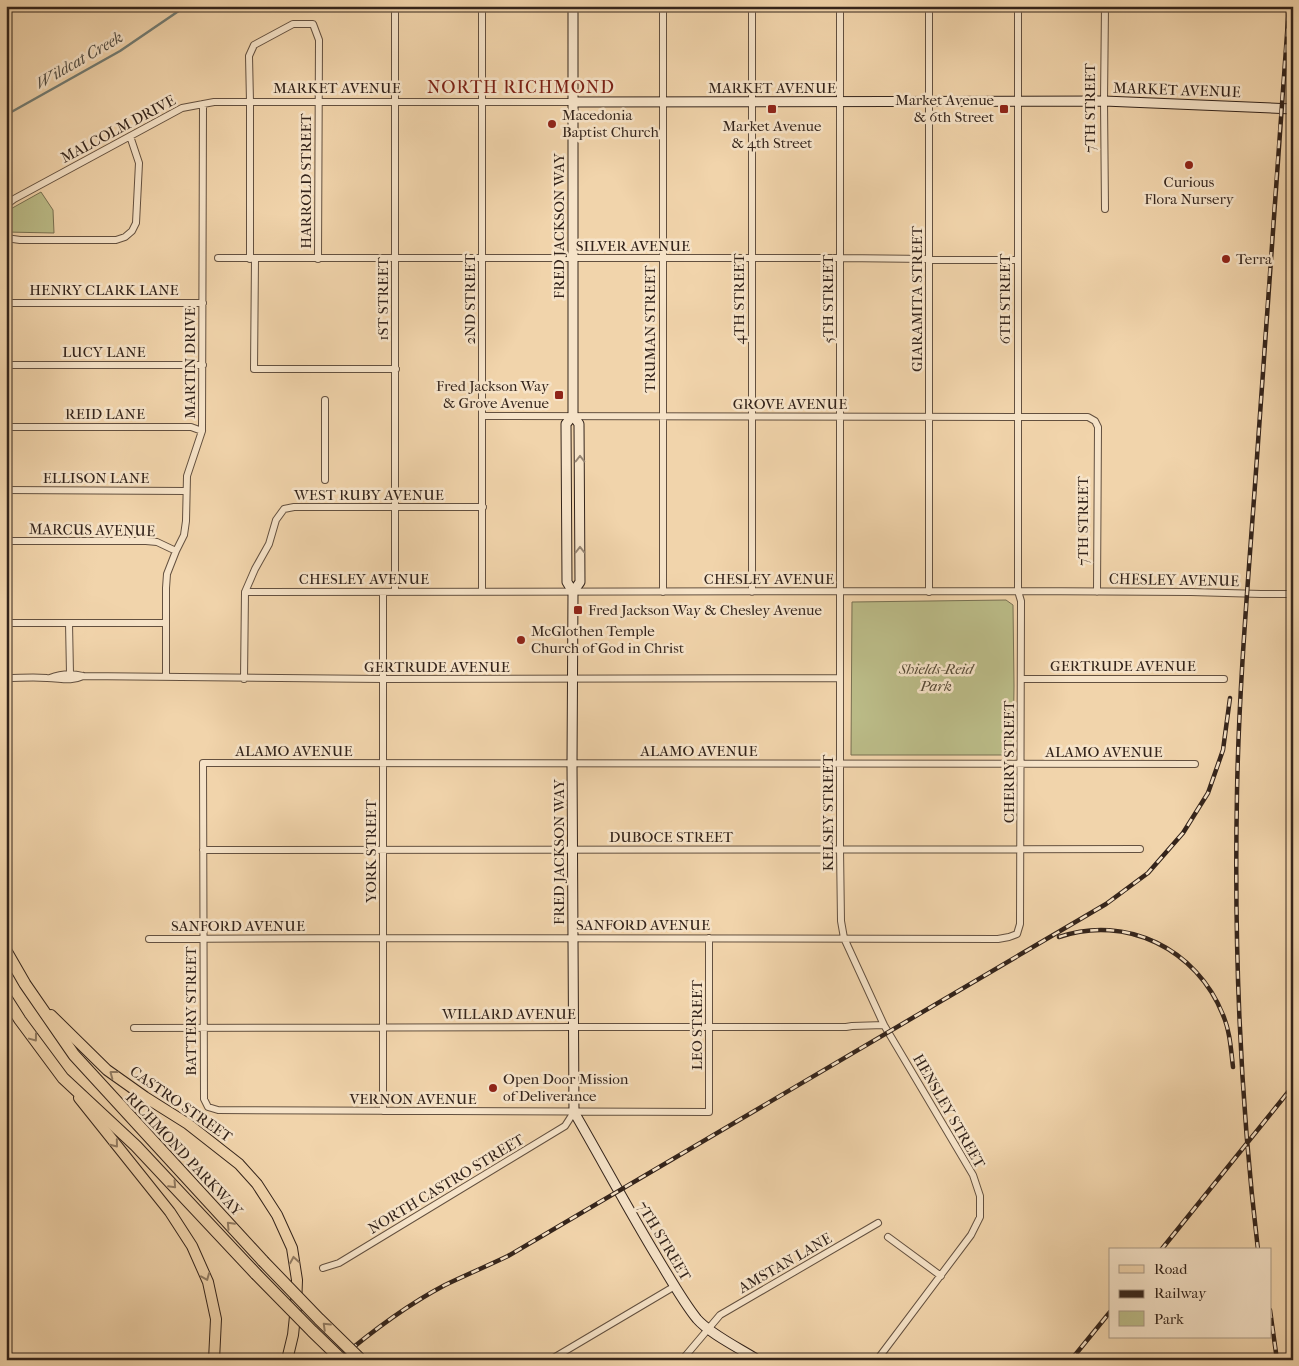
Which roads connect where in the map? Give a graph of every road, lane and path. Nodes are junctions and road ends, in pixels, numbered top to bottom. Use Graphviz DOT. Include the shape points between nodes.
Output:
graph roads {
  1 [pos="395,6"];
  2 [pos="482,6"];
  3 [pos="573,6"];
  4 [pos="663,6"];
  5 [pos="752,6"];
  6 [pos="840,6"];
  7 [pos="929,6"];
  8 [pos="1018,6"];
  9 [pos="1105,6"];
  10 [pos="482,101"];
  11 [pos="929,101"];
  12 [pos="1104,101"];
  13 [pos="250,102"];
  14 [pos="318,102"];
  15 [pos="395,102"];
  16 [pos="572,102"];
  17 [pos="752,102"];
  18 [pos="840,102"];
  19 [pos="1018,102"];
  20 [pos="663,103"];
  21 [pos="203,104"];
  22 [pos="1293,109"];
  23 [pos="130,136"];
  24 [pos="6,206"];
  25 [pos="1105,210"];
  26 [pos="6,238"];
  27 [pos="218,258"];
  28 [pos="840,258"];
  29 [pos="253,259"];
  30 [pos="318,259"];
  31 [pos="395,259"];
  32 [pos="482,259"];
  33 [pos="572,259"];
  34 [pos="662,259"];
  35 [pos="751,259"];
  36 [pos="929,259"];
  37 [pos="1017,260"];
  38 [pos="6,303"];
  39 [pos="203,303"];
  40 [pos="6,365"];
  41 [pos="203,365"];
  42 [pos="396,369"];
  43 [pos="325,400"];
  44 [pos="483,416"];
  45 [pos="573,416"];
  46 [pos="663,416"];
  47 [pos="752,416"];
  48 [pos="840,416"];
  49 [pos="929,416"];
  50 [pos="1018,416"];
  51 [pos="1095,421"];
  52 [pos="6,427"];
  53 [pos="202,431"];
  54 [pos="324,480"];
  55 [pos="6,490"];
  56 [pos="186,491"];
  57 [pos="395,506"];
  58 [pos="483,507"];
  59 [pos="6,541"];
  60 [pos="176,551"];
  61 [pos="482,591"];
  62 [pos="1018,591"];
  63 [pos="245,592"];
  64 [pos="383,592"];
  65 [pos="395,592"];
  66 [pos="573,592"];
  67 [pos="663,592"];
  68 [pos="752,592"];
  69 [pos="841,592"];
  70 [pos="929,592"];
  71 [pos="1097,592"];
  72 [pos="1293,594"];
  73 [pos="6,623"];
  74 [pos="69,623"];
  75 [pos="166,623"];
  76 [pos="70,674"];
  77 [pos="83,676"];
  78 [pos="166,677"];
  79 [pos="6,678"];
  80 [pos="50,678"];
  81 [pos="840,678"];
  82 [pos="244,679"];
  83 [pos="383,679"];
  84 [pos="572,679"];
  85 [pos="1022,679"];
  86 [pos="1224,679"];
  87 [pos="203,763"];
  88 [pos="384,764"];
  89 [pos="572,764"];
  90 [pos="840,764"];
  91 [pos="1022,764"];
  92 [pos="1195,764"];
  93 [pos="573,849"];
  94 [pos="840,849"];
  95 [pos="1020,849"];
  96 [pos="1140,849"];
  97 [pos="203,850"];
  98 [pos="383,850"];
  99 [pos="1017,934"];
  100 [pos="203,938"];
  101 [pos="383,938"];
  102 [pos="573,938"];
  103 [pos="709,938"];
  104 [pos="844,938"];
  105 [pos="149,939"];
  106 [pos="6,951"];
  107 [pos="6,998"];
  108 [pos="39,1003"];
  109 [pos="884,1025"];
  110 [pos="573,1026"];
  111 [pos="204,1027"];
  112 [pos="383,1027"];
  113 [pos="709,1027"];
  114 [pos="134,1028"];
  115 [pos="63,1078"];
  116 [pos="208,1107"];
  117 [pos="383,1111"];
  118 [pos="574,1112"];
  119 [pos="709,1112"];
  120 [pos="878,1223"];
  121 [pos="888,1237"];
  122 [pos="323,1268"];
  123 [pos="941,1276"];
  124 [pos="675,1286"];
  125 [pos="708,1328"];
  126 [pos="214,1360"];
  127 [pos="287,1360"];
  128 [pos="342,1360"];
  129 [pos="361,1360"];
  130 [pos="550,1360"];
  131 [pos="682,1360"];
  132 [pos="758,1360"];
  133 [pos="877,1360"];
  1 -- 15 [label="street, 1ST STREET"];
  2 -- 10 [label="street, 2ND STREET"];
  3 -- 16 [label="street, FRED JACKSON WAY"];
  4 -- 20 [label="street, TRUMAN STREET"];
  5 -- 17 [label="street, 4TH STREET"];
  6 -- 18 [label="street, 5TH STREET"];
  7 -- 11 [label="street, GIARAMITA STREET"];
  8 -- 19 [label="street, 6TH STREET"];
  9 -- 12 [label="street, 7TH STREET"];
  10 -- 15 [label="street, MARKET AVENUE"];
  10 -- 16 [label="street, MARKET AVENUE"];
  10 -- 32 [label="street, 2ND STREET"];
  11 -- 18 [label="street, MARKET AVENUE"];
  11 -- 19 [label="street, MARKET AVENUE"];
  11 -- 36 [label="street, GIARAMITA STREET"];
  12 -- 19 [label="street, MARKET AVENUE"];
  12 -- 22 [label="street, MARKET AVENUE"];
  12 -- 25 [label="street, 7TH STREET"];
  13 -- 14 [label="street, MARKET AVENUE"];
  13 -- 14 [label="street, HARROLD STREET" via="249,56 254,45 293,24 313,24 319,40"];
  13 -- 21 [label="street, MALCOLM DRIVE"];
  13 -- 29 [label="street"];
  14 -- 15 [label="street, MARKET AVENUE"];
  14 -- 30 [label="street, HARROLD STREET"];
  15 -- 31 [label="street, 1ST STREET"];
  16 -- 20 [label="street, MARKET AVENUE"];
  16 -- 33 [label="street, FRED JACKSON WAY"];
  17 -- 18 [label="street, MARKET AVENUE"];
  17 -- 20 [label="street, MARKET AVENUE"];
  17 -- 35 [label="street, 4TH STREET"];
  18 -- 28 [label="street, 5TH STREET"];
  19 -- 37 [label="street, 6TH STREET"];
  20 -- 34 [label="street, TRUMAN STREET"];
  21 -- 23 [label="street, MALCOLM DRIVE" via="182,108"];
  21 -- 39 [label="street, MARTIN DRIVE"];
  23 -- 24 [label="street, MALCOLM DRIVE"];
  23 -- 26 [label="street" via="139,163 138,210 132,232 116,240"];
  27 -- 29 [label="street, SILVER AVENUE"];
  28 -- 35 [label="street, SILVER AVENUE"];
  28 -- 36 [label="street, SILVER AVENUE"];
  28 -- 48 [label="street, 5TH STREET"];
  29 -- 30 [label="street, SILVER AVENUE"];
  29 -- 42 [label="street" via="254,369"];
  30 -- 31 [label="street, SILVER AVENUE"];
  31 -- 32 [label="street, SILVER AVENUE"];
  31 -- 42 [label="street, 1ST STREET"];
  32 -- 33 [label="street, SILVER AVENUE"];
  32 -- 44 [label="street, 2ND STREET"];
  33 -- 34 [label="street, SILVER AVENUE"];
  33 -- 45 [label="street, FRED JACKSON WAY"];
  34 -- 35 [label="street, SILVER AVENUE"];
  34 -- 46 [label="street, TRUMAN STREET"];
  35 -- 47 [label="street, 4TH STREET"];
  36 -- 37 [label="street, SILVER AVENUE"];
  36 -- 49 [label="street, GIARAMITA STREET"];
  37 -- 50 [label="street, 6TH STREET"];
  38 -- 39 [label="street, HENRY CLARK LANE"];
  39 -- 41 [label="street, MARTIN DRIVE"];
  40 -- 41 [label="street, LUCY LANE"];
  41 -- 53 [label="street, MARTIN DRIVE"];
  42 -- 57 [label="street, 1ST STREET"];
  43 -- 54 [label="street"];
  44 -- 45 [label="street, GROVE AVENUE"];
  44 -- 58 [label="street, 2ND STREET"];
  45 -- 46 [label="street, GROVE AVENUE"];
  66 -- 45 [label="street, FRED JACKSON WAY, one-way" via="580,582 579,424"];
  45 -- 66 [label="street, FRED JACKSON WAY" via="566,424 567,582"];
  46 -- 47 [label="street, GROVE AVENUE"];
  46 -- 67 [label="street, TRUMAN STREET"];
  47 -- 48 [label="street, GROVE AVENUE"];
  47 -- 68 [label="street, 4TH STREET"];
  48 -- 49 [label="street, GROVE AVENUE"];
  48 -- 69 [label="street, 5TH STREET"];
  49 -- 50 [label="street, GROVE AVENUE"];
  49 -- 70 [label="street, GIARAMITA STREET"];
  50 -- 51 [label="street, GROVE AVENUE" via="1088,417"];
  50 -- 62 [label="street, 6TH STREET"];
  51 -- 71 [label="street, 7TH STREET" via="1098,427"];
  52 -- 53 [label="street, REID LANE" via="191,427"];
  53 -- 56 [label="street, MARTIN DRIVE" via="189,468"];
  55 -- 56 [label="street, ELLISON LANE"];
  56 -- 60 [label="street, MARTIN DRIVE" via="184,535"];
  57 -- 58 [label="street, WEST RUBY AVENUE"];
  57 -- 63 [label="street, WEST RUBY AVENUE" via="284,508"];
  57 -- 65 [label="street, 1ST STREET"];
  58 -- 61 [label="street, 2ND STREET"];
  59 -- 60 [label="street, MARCUS AVENUE" via="146,541 157,542"];
  60 -- 75 [label="street, MARTIN DRIVE" via="167,574"];
  61 -- 65 [label="street, CHESLEY AVENUE"];
  61 -- 66 [label="street, CHESLEY AVENUE"];
  62 -- 70 [label="street, CHESLEY AVENUE"];
  62 -- 71 [label="street, CHESLEY AVENUE"];
  62 -- 85 [label="street, CHERRY STREET"];
  63 -- 64 [label="street, CHESLEY AVENUE"];
  63 -- 82 [label="street, WEST RUBY AVENUE"];
  64 -- 65 [label="street, CHESLEY AVENUE"];
  64 -- 83 [label="street, YORK STREET"];
  66 -- 67 [label="street, CHESLEY AVENUE"];
  66 -- 84 [label="street, FRED JACKSON WAY"];
  67 -- 68 [label="street, CHESLEY AVENUE"];
  68 -- 69 [label="street, CHESLEY AVENUE"];
  69 -- 70 [label="street, CHESLEY AVENUE"];
  69 -- 81 [label="street, KELSEY STREET"];
  71 -- 72 [label="street, CHESLEY AVENUE"];
  73 -- 74 [label="street"];
  74 -- 75 [label="street"];
  74 -- 76 [label="street"];
  75 -- 78 [label="street, MARTIN DRIVE"];
  76 -- 77 [label="street"];
  76 -- 80 [label="street"];
  77 -- 78 [label="street, GERTRUDE AVENUE"];
  77 -- 80 [label="street" via="77,679"];
  78 -- 82 [label="street, GERTRUDE AVENUE"];
  79 -- 80 [label="street"];
  81 -- 84 [label="street, GERTRUDE AVENUE"];
  81 -- 90 [label="street, KELSEY STREET"];
  82 -- 83 [label="street, GERTRUDE AVENUE"];
  83 -- 84 [label="street, GERTRUDE AVENUE"];
  83 -- 88 [label="street, YORK STREET"];
  84 -- 89 [label="street, FRED JACKSON WAY"];
  85 -- 86 [label="street, GERTRUDE AVENUE"];
  85 -- 91 [label="street, CHERRY STREET"];
  87 -- 88 [label="street, ALAMO AVENUE"];
  87 -- 97 [label="street, BATTERY STREET"];
  88 -- 89 [label="street, ALAMO AVENUE"];
  88 -- 98 [label="street, YORK STREET"];
  89 -- 90 [label="street, ALAMO AVENUE"];
  89 -- 93 [label="street, FRED JACKSON WAY"];
  90 -- 91 [label="street, ALAMO AVENUE"];
  90 -- 94 [label="street, KELSEY STREET"];
  91 -- 92 [label="street, ALAMO AVENUE"];
  91 -- 95 [label="street, CHERRY STREET"];
  93 -- 94 [label="street, DUBOCE STREET"];
  93 -- 98 [label="street, DUBOCE STREET"];
  93 -- 102 [label="street, FRED JACKSON WAY"];
  94 -- 95 [label="street, DUBOCE STREET"];
  94 -- 104 [label="street, KELSEY STREET"];
  95 -- 96 [label="street, DUBOCE STREET"];
  95 -- 99 [label="street, CHERRY STREET" via="1020,924"];
  97 -- 98 [label="street, DUBOCE STREET"];
  97 -- 100 [label="street, BATTERY STREET"];
  98 -- 101 [label="street, YORK STREET"];
  99 -- 104 [label="street, SANFORD AVENUE" via="998,939"];
  100 -- 101 [label="street, SANFORD AVENUE"];
  100 -- 105 [label="street, SANFORD AVENUE"];
  100 -- 111 [label="street, BATTERY STREET"];
  101 -- 102 [label="street, SANFORD AVENUE"];
  101 -- 112 [label="street, YORK STREET"];
  102 -- 103 [label="street, SANFORD AVENUE"];
  102 -- 110 [label="street, FRED JACKSON WAY"];
  103 -- 104 [label="street, SANFORD AVENUE"];
  103 -- 113 [label="street, LEO STREET"];
  104 -- 109 [label="street, KELSEY STREET"];
  106 -- 108 [label="highway, RICHMOND PARKWAY"];
  107 -- 115 [label="highway, RICHMOND PARKWAY, one-way"];
  127 -- 108 [label="main road, CASTRO STREET, one-way" via="296,1307 297,1280 292,1248 277,1215 257,1184 239,1164 188,1124 107,1070"];
  129 -- 108 [label="highway, RICHMOND PARKWAY, one-way, bridge" via="263,1261 74,1055"];
  109 -- 113 [label="street, WILLARD AVENUE"];
  109 -- 123 [label="street, HENSLEY STREET" via="973,1175 980,1196 980,1217"];
  110 -- 112 [label="street, WILLARD AVENUE"];
  110 -- 113 [label="street, WILLARD AVENUE"];
  110 -- 118 [label="street, FRED JACKSON WAY"];
  111 -- 112 [label="street, WILLARD AVENUE"];
  111 -- 114 [label="street, WILLARD AVENUE"];
  111 -- 116 [label="street, BATTERY STREET" via="204,1100"];
  112 -- 117 [label="street, YORK STREET"];
  113 -- 119 [label="street, LEO STREET"];
  115 -- 126 [label="main road, one-way" via="170,1212 192,1246 208,1282 216,1319"];
  115 -- 128 [label="highway, RICHMOND PARKWAY, one-way, bridge" via="136,1146"];
  116 -- 117 [label="street, VERNON AVENUE" via="218,1110"];
  117 -- 118 [label="street, VERNON AVENUE"];
  118 -- 119 [label="street, VERNON AVENUE"];
  118 -- 122 [label="street, NORTH CASTRO STREET" via="565,1126 339,1263"];
  118 -- 124 [label="street, 7TH STREET"];
  120 -- 125 [label="street, AMSTAN LANE" via="720,1315"];
  121 -- 123 [label="street"];
  123 -- 133 [label="street, HENSLEY STREET"];
  124 -- 125 [label="street, 7TH STREET"];
  124 -- 130 [label="street"];
  125 -- 131 [label="street, AMSTAN LANE"];
  125 -- 132 [label="street, 7TH STREET"];
}
